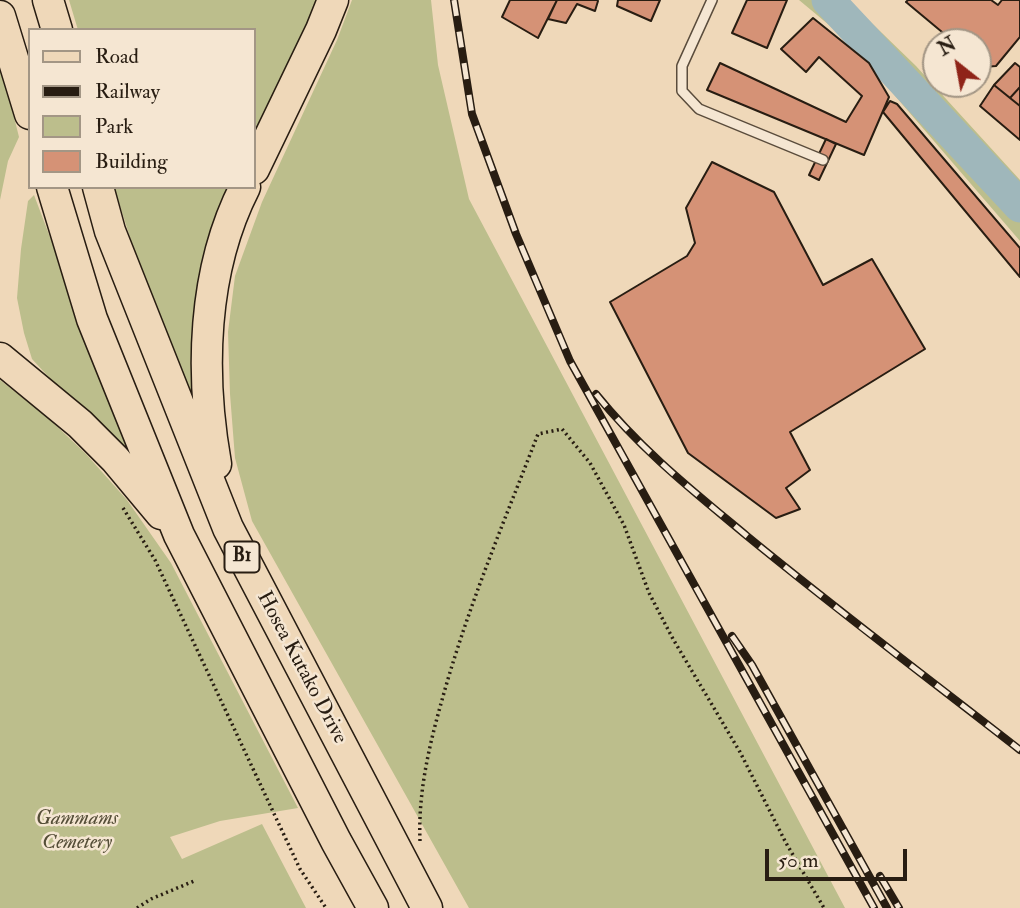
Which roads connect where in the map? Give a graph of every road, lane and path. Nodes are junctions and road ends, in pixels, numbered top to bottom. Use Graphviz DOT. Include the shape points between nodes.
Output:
graph roads {
  1 [pos="48,0"];
  2 [pos="333,0"];
  3 [pos="712,0"];
  4 [pos="0,16"];
  5 [pos="56,28"];
  6 [pos="28,107"];
  7 [pos="824,160"];
  8 [pos="256,165"];
  9 [pos="53,189"];
  10 [pos="99,189"];
  11 [pos="243,189"];
  12 [pos="0,358"];
  13 [pos="117,500"];
  14 [pos="228,528"];
  15 [pos="179,535"];
  16 [pos="420,845"];
  17 [pos="194,881"];
  18 [pos="136,908"];
  19 [pos="326,908"];
  20 [pos="373,908"];
  21 [pos="427,908"];
  22 [pos="824,908"];
  1 -- 5 [label="main road"];
  2 -- 8 [label="main road"];
  3 -- 7 [label="lane" via="682,66 682,91 699,109"];
  4 -- 6 [label="main road"];
  9 -- 15 [label="main road, B1" via="92,319"];
  10 -- 14 [label="main road, Hosea Kutako Drive / B1" via="110,231"];
  11 -- 14 [label="main road" via="222,244 207,341 208,411"];
  12 -- 15 [label="main road" via="80,424"];
  13 -- 19 [label="path" via="155,560 300,869"];
  14 -- 21 [label="main road, Hosea Kutako Drive / B1"];
  15 -- 20 [label="main road, B1"];
  16 -- 22 [label="path" via="419,813 429,744 456,646 538,434 562,429 590,463 624,525 649,593 673,639"];
  17 -- 18 [label="path"];
}
